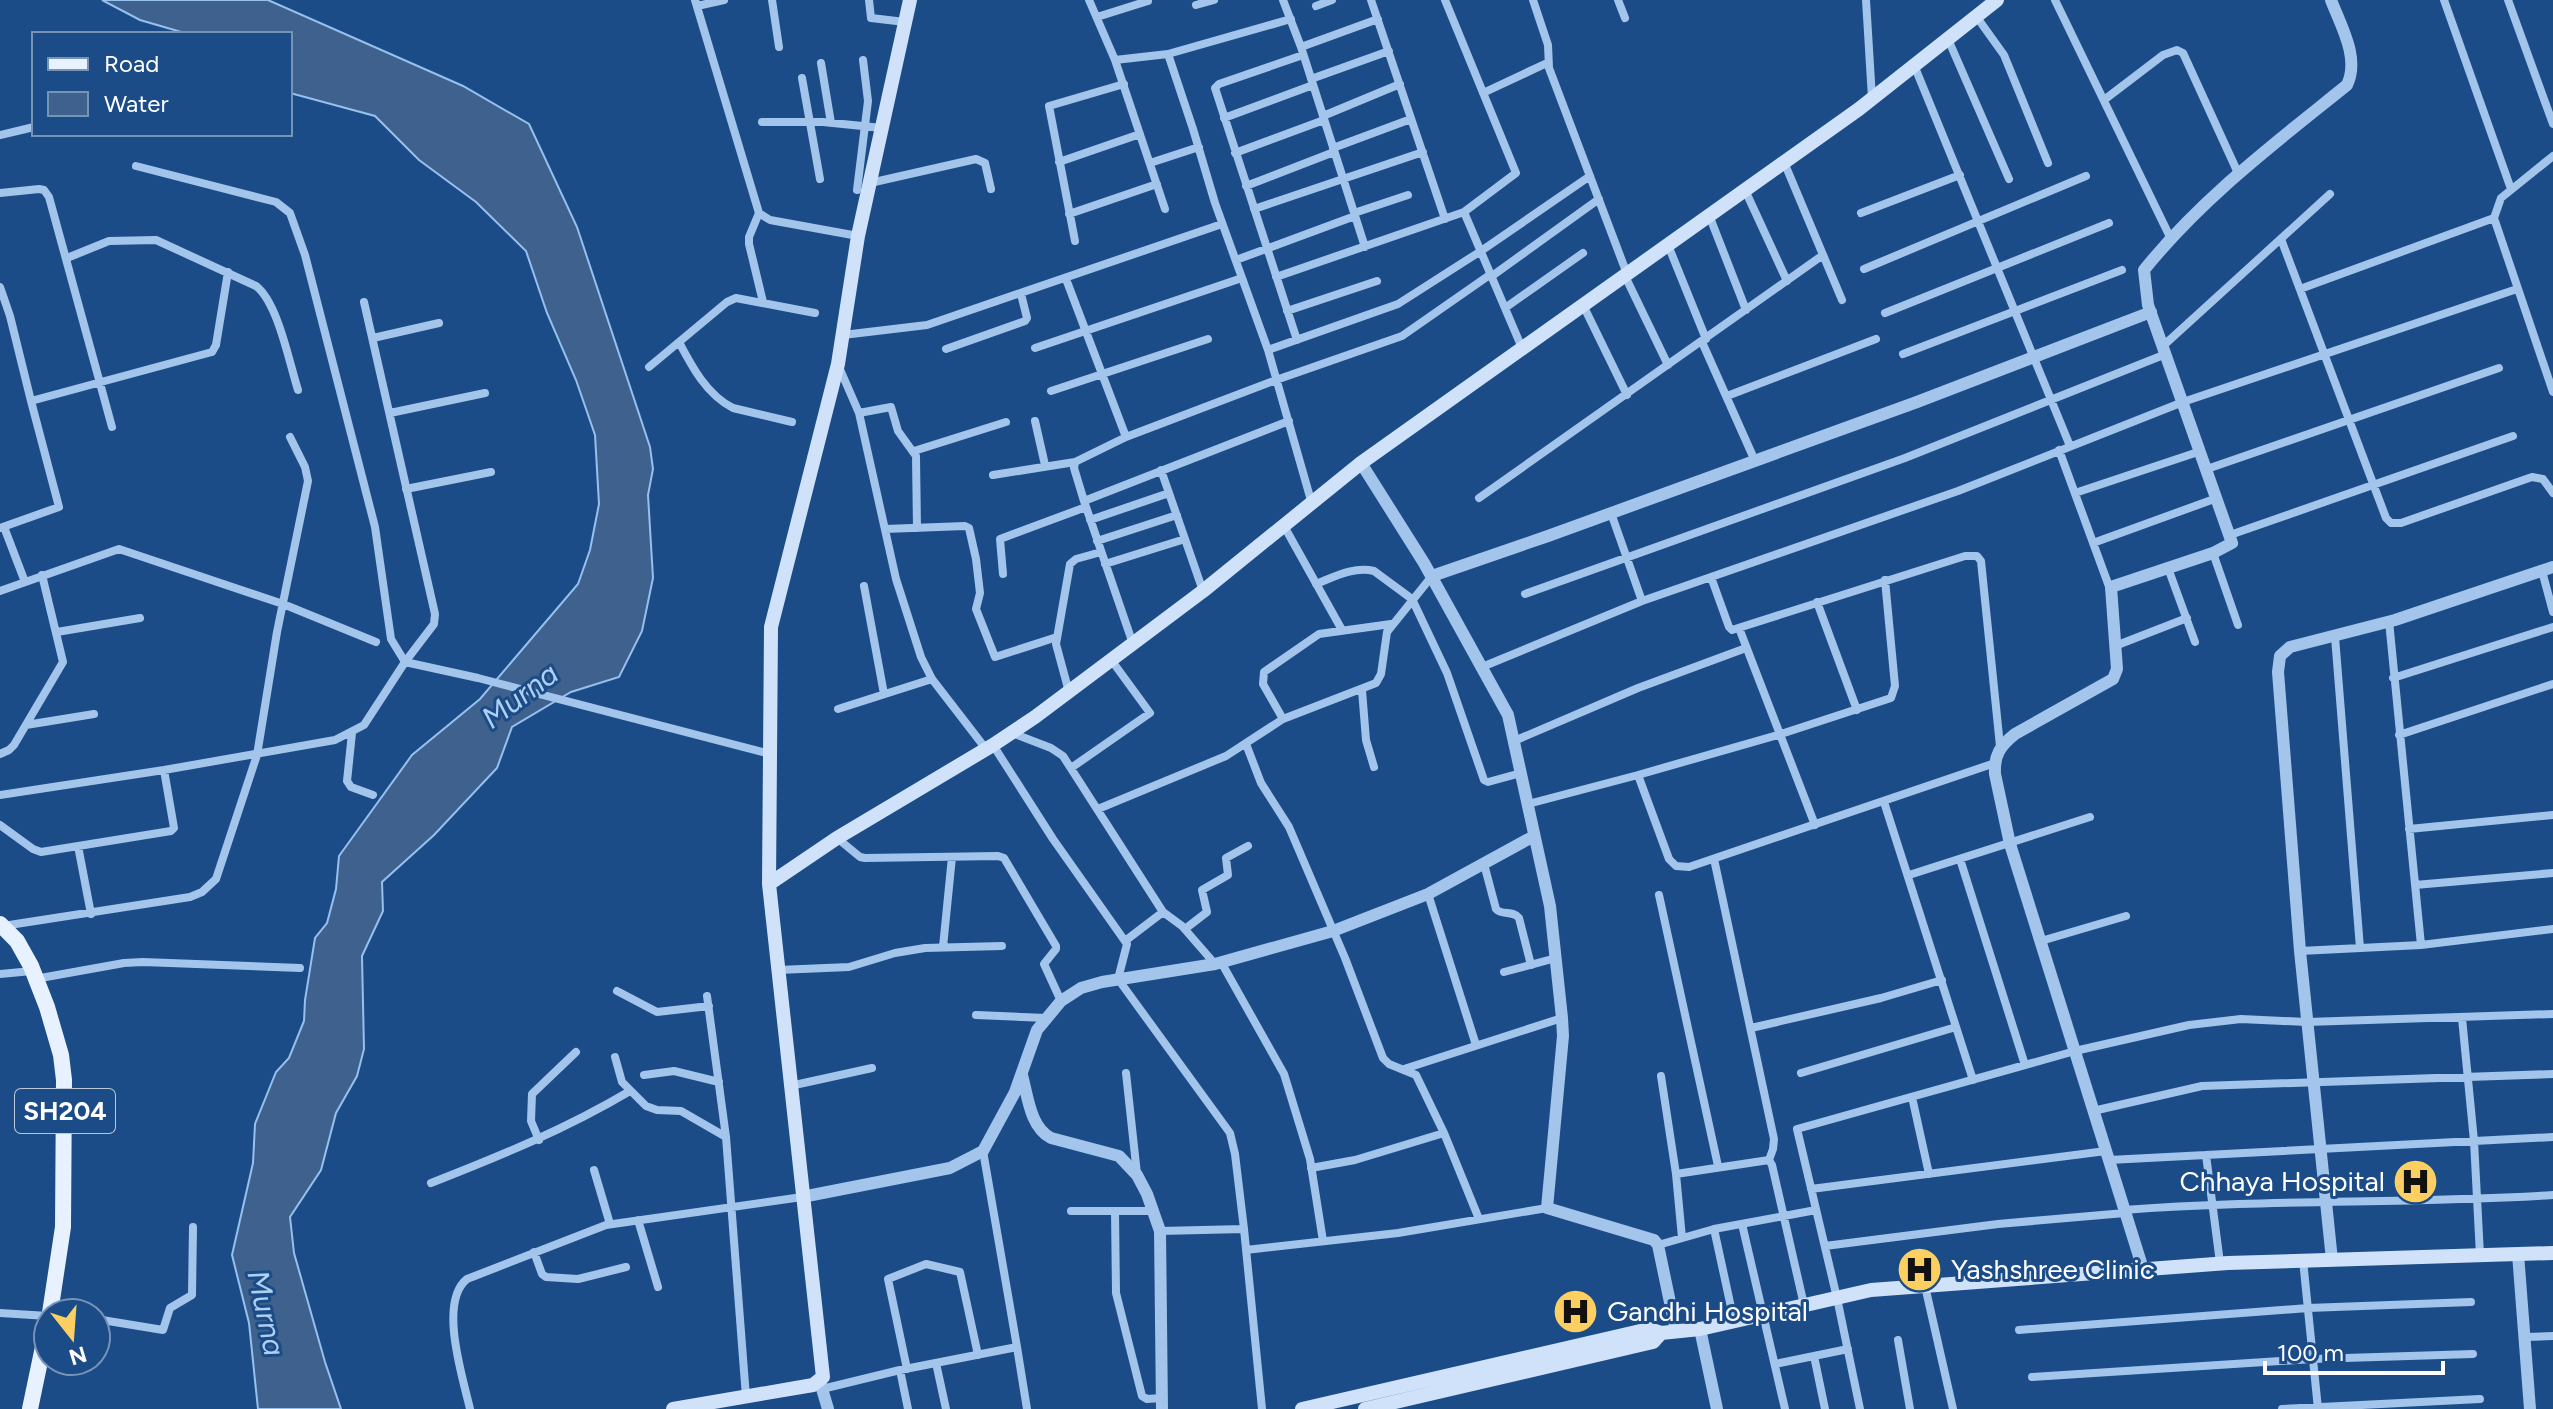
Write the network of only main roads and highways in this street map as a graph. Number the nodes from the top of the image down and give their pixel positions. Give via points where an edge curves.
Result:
1 (910, 0) edge
2 (1996, 0) edge
3 (769, 884) junction
4 (2, 925) edge
5 (2553, 1253) edge
6 (52, 1297) edge
7 (1572, 1354) junction
8 (37, 1377) edge
9 (1429, 1402) edge
10 (728, 1405) edge
11 (30, 1409) edge
12 (673, 1409) edge
13 (1302, 1409) edge
14 (1365, 1409) edge

1 - 3 main road via 864,187 838,364 771,627
2 - 3 main road via 1872,99 1361,463 1069,692
3 - 10 main road via 823,1371 821,1385
4 - 6 main road, SH204 via 17,941 34,975 61,1055 63,1227
5 - 7 main road via 2220,1263 1871,1290 1668,1332 1653,1342
7 - 9 main road
7 - 13 main road
8 - 11 main road
9 - 14 main road
10 - 12 main road

